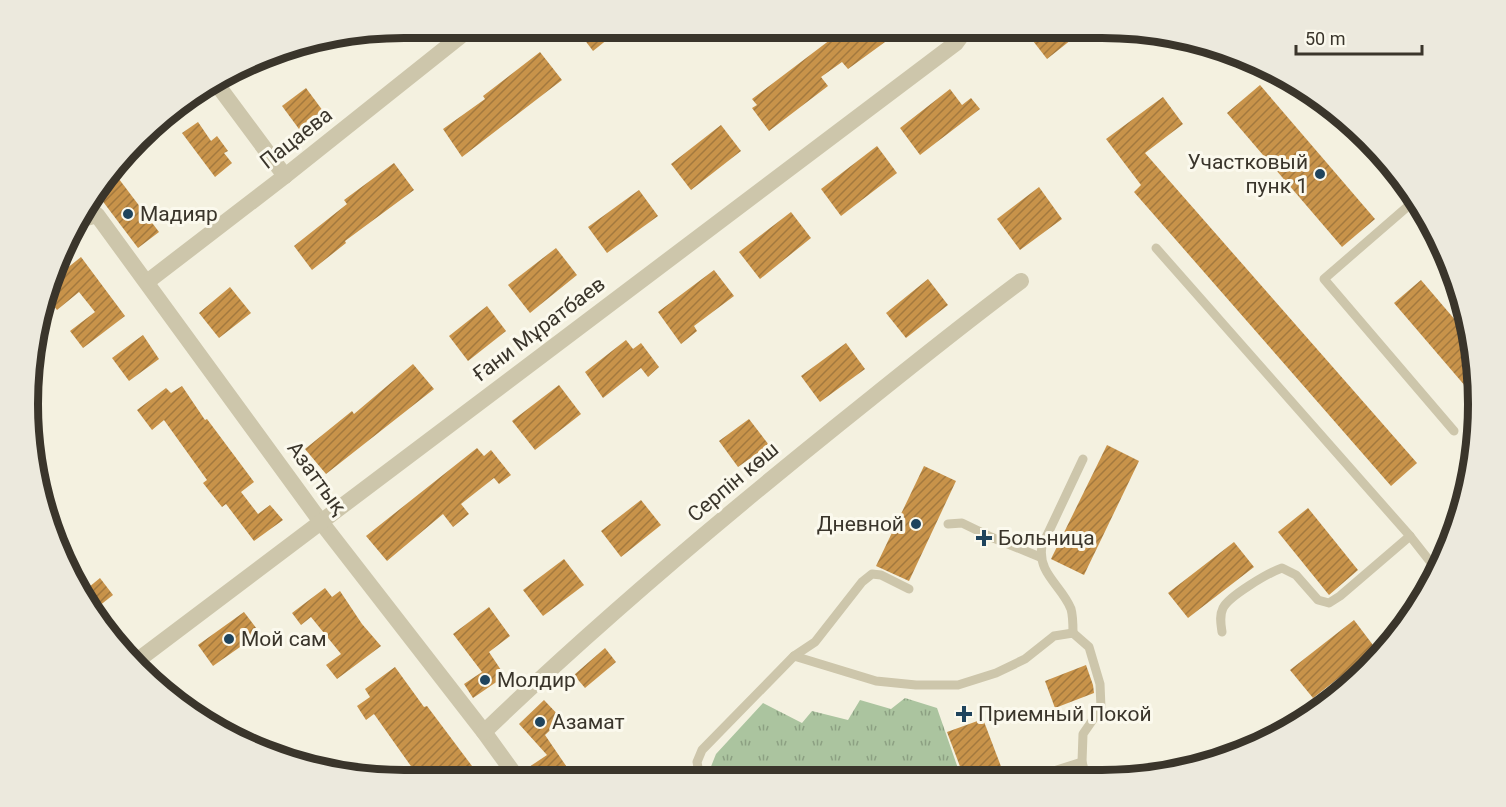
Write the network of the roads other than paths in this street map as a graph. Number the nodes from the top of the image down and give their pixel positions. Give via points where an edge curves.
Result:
1 (458, 38) edge
2 (960, 38) edge
3 (219, 87) edge
4 (285, 176) junction
5 (1410, 205) edge
6 (89, 217) edge
7 (1156, 248) dead end
8 (1021, 281) dead end
9 (147, 282) junction
10 (1454, 432) dead end
11 (1083, 459) dead end
12 (321, 522) junction
13 (948, 524) dead end
14 (1410, 536) junction
15 (1040, 557) junction
16 (1432, 564) edge
17 (909, 589) dead end
18 (1221, 632) dead end
19 (1074, 633) junction
20 (794, 656) junction
21 (141, 658) edge
22 (484, 732) junction
23 (1082, 762) junction
24 (511, 770) edge
25 (698, 770) edge
26 (1057, 770) edge
27 (1084, 770) edge

1 - 4 street, Пацаева
2 - 12 street, Ғани Мұратбаев
3 - 4 street
4 - 9 street, Пацаева
5 - 10 lane via 1324,279
6 - 9 street, Азаттық via 97,215
7 - 14 lane
8 - 22 street, Серпін көш via 729,512
9 - 12 street, Азаттық
11 - 15 lane
12 - 21 street, Ғани Мұратбаев
12 - 22 street, Азаттық
13 - 15 lane via 962,523
14 - 16 lane
14 - 18 lane via 1329,603 1318,600 1296,576 1282,568 1266,574 1224,606
15 - 19 lane via 1071,610
17 - 20 lane via 872,574 815,642
19 - 20 lane via 1054,636 1025,659 958,685 876,681
19 - 23 lane via 1089,647 1100,684 1101,708 1083,734
20 - 25 lane via 702,750
22 - 24 street, Азаттық
23 - 26 lane
23 - 27 lane

